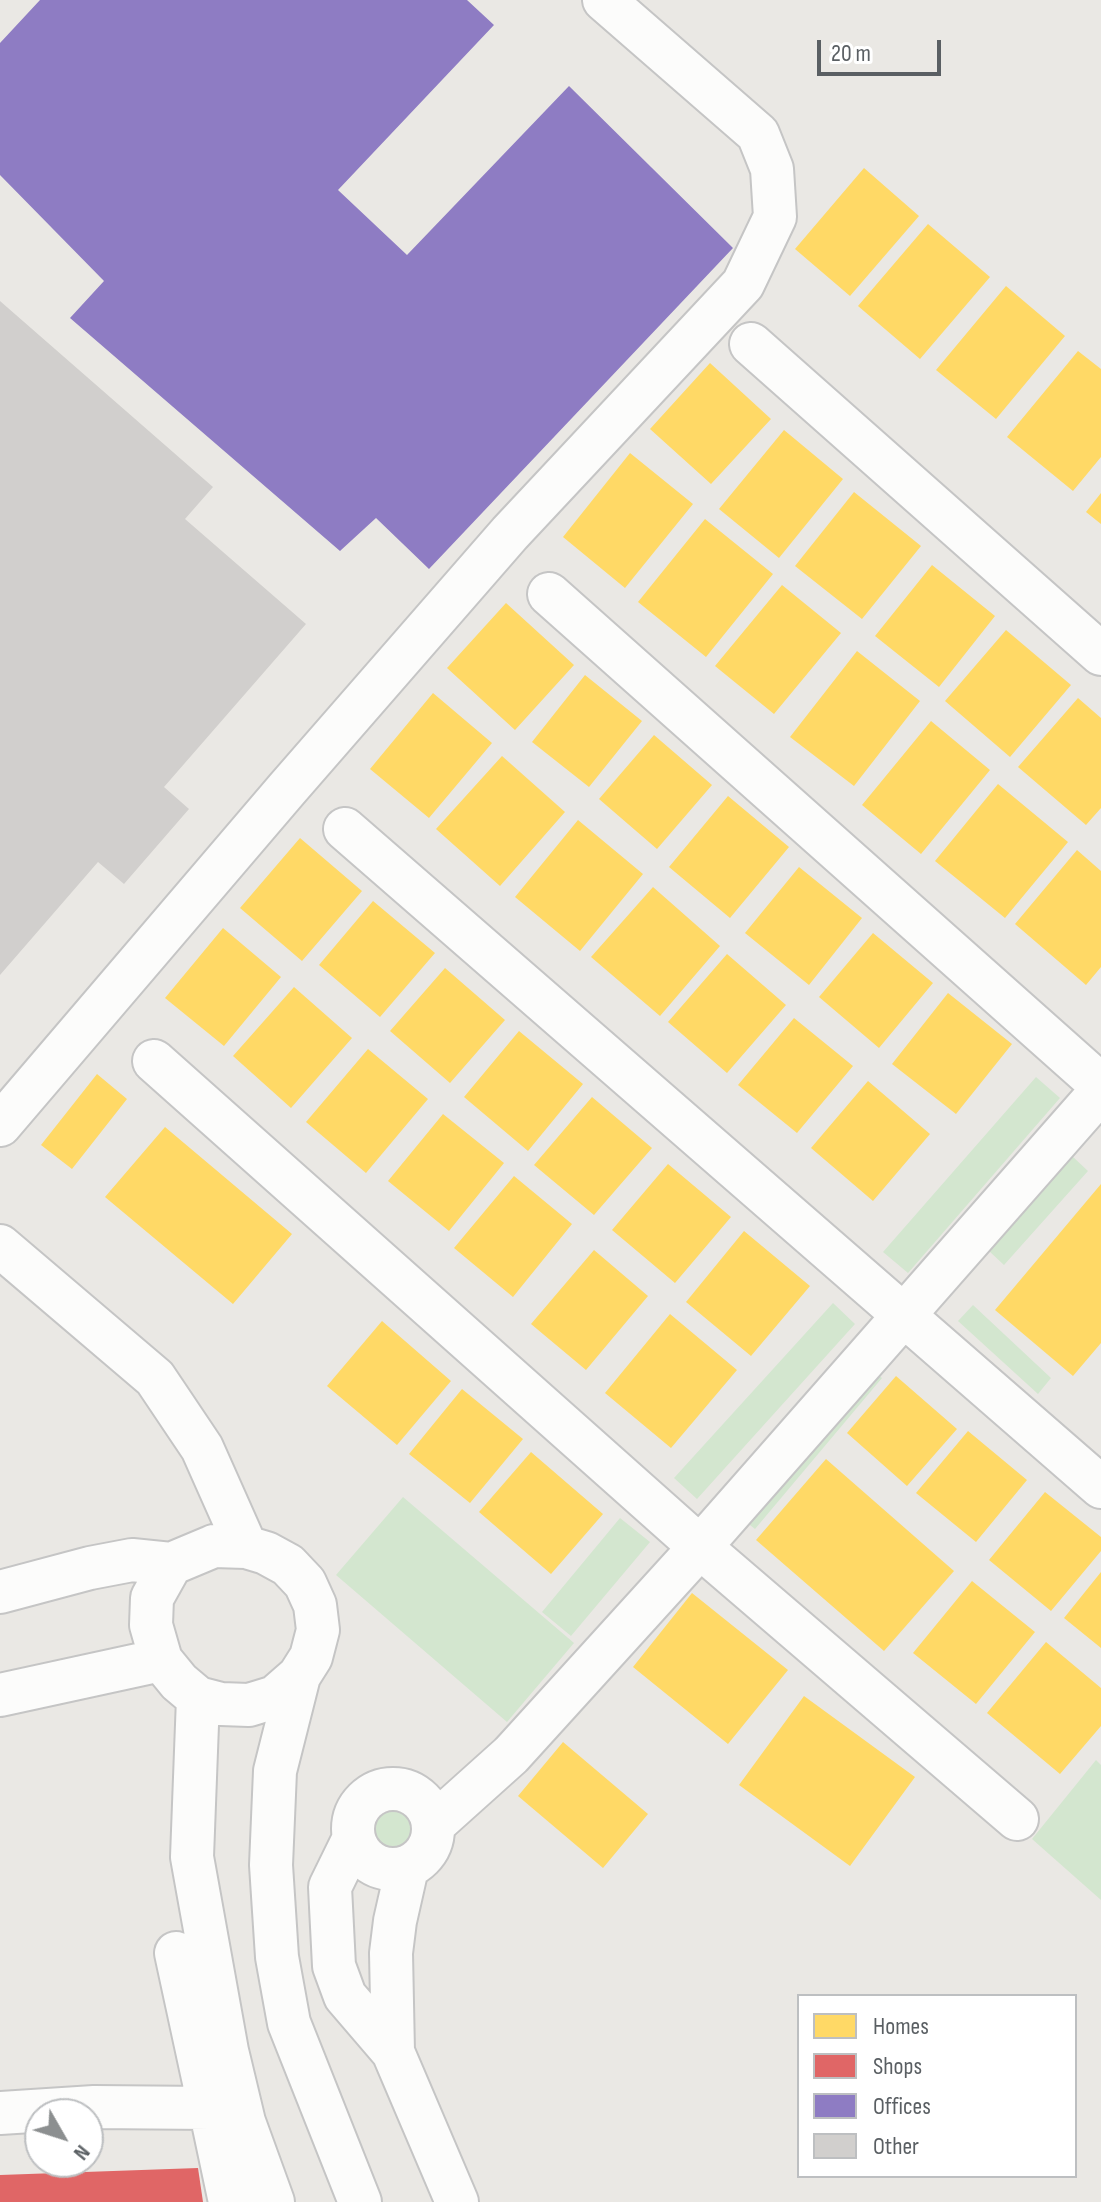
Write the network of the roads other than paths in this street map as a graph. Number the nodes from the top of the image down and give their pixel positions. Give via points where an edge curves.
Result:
1 (604, 0) edge
2 (751, 344) dead end
3 (549, 594) dead end
4 (1101, 654) edge
5 (345, 829) dead end
6 (154, 1061) dead end
7 (1101, 1088) edge
8 (0, 1125) edge
9 (0, 1246) edge
10 (905, 1315) junction
11 (1101, 1487) edge
12 (246, 1547) junction
13 (700, 1547) junction
14 (171, 1564) junction
15 (0, 1592) edge
16 (161, 1660) junction
17 (299, 1676) junction
18 (0, 1695) edge
19 (198, 1698) junction
20 (1017, 1819) dead end
21 (433, 1825) junction
22 (354, 1838) junction
23 (407, 1868) junction
24 (176, 1953) dead end
25 (393, 2052) junction
26 (210, 2108) junction
27 (0, 2113) edge
28 (230, 2202) edge
29 (273, 2202) edge
30 (360, 2202) edge
31 (457, 2202) edge

1 - 8 street via 758,134 772,169 775,217 743,284 510,533
2 - 4 street
3 - 7 street
5 - 10 street
6 - 13 street
7 - 10 street
9 - 12 street via 155,1378 202,1448
10 - 11 street
10 - 13 street
12 - 14 street via 214,1546
12 - 17 street via 288,1565 305,1583 315,1605 318,1630
13 - 20 street
13 - 21 street via 511,1755
14 - 15 street via 132,1560
14 - 16 street via 152,1598 151,1625
16 - 18 street
16 - 19 street
17 - 19 street via 275,1697 249,1705
17 - 30 street via 275,1771 271,1865 277,1957 289,2023
19 - 29 street via 192,1857 227,2051 244,2122
21 - 22 street via 423,1801 401,1789 388,1789 357,1811
21 - 23 street via 428,1851
22 - 23 street via 368,1861 394,1870
22 - 25 street via 330,1887 334,1966 345,1996
23 - 25 street via 391,1953
24 - 26 street
25 - 31 street
26 - 27 street
26 - 28 street

